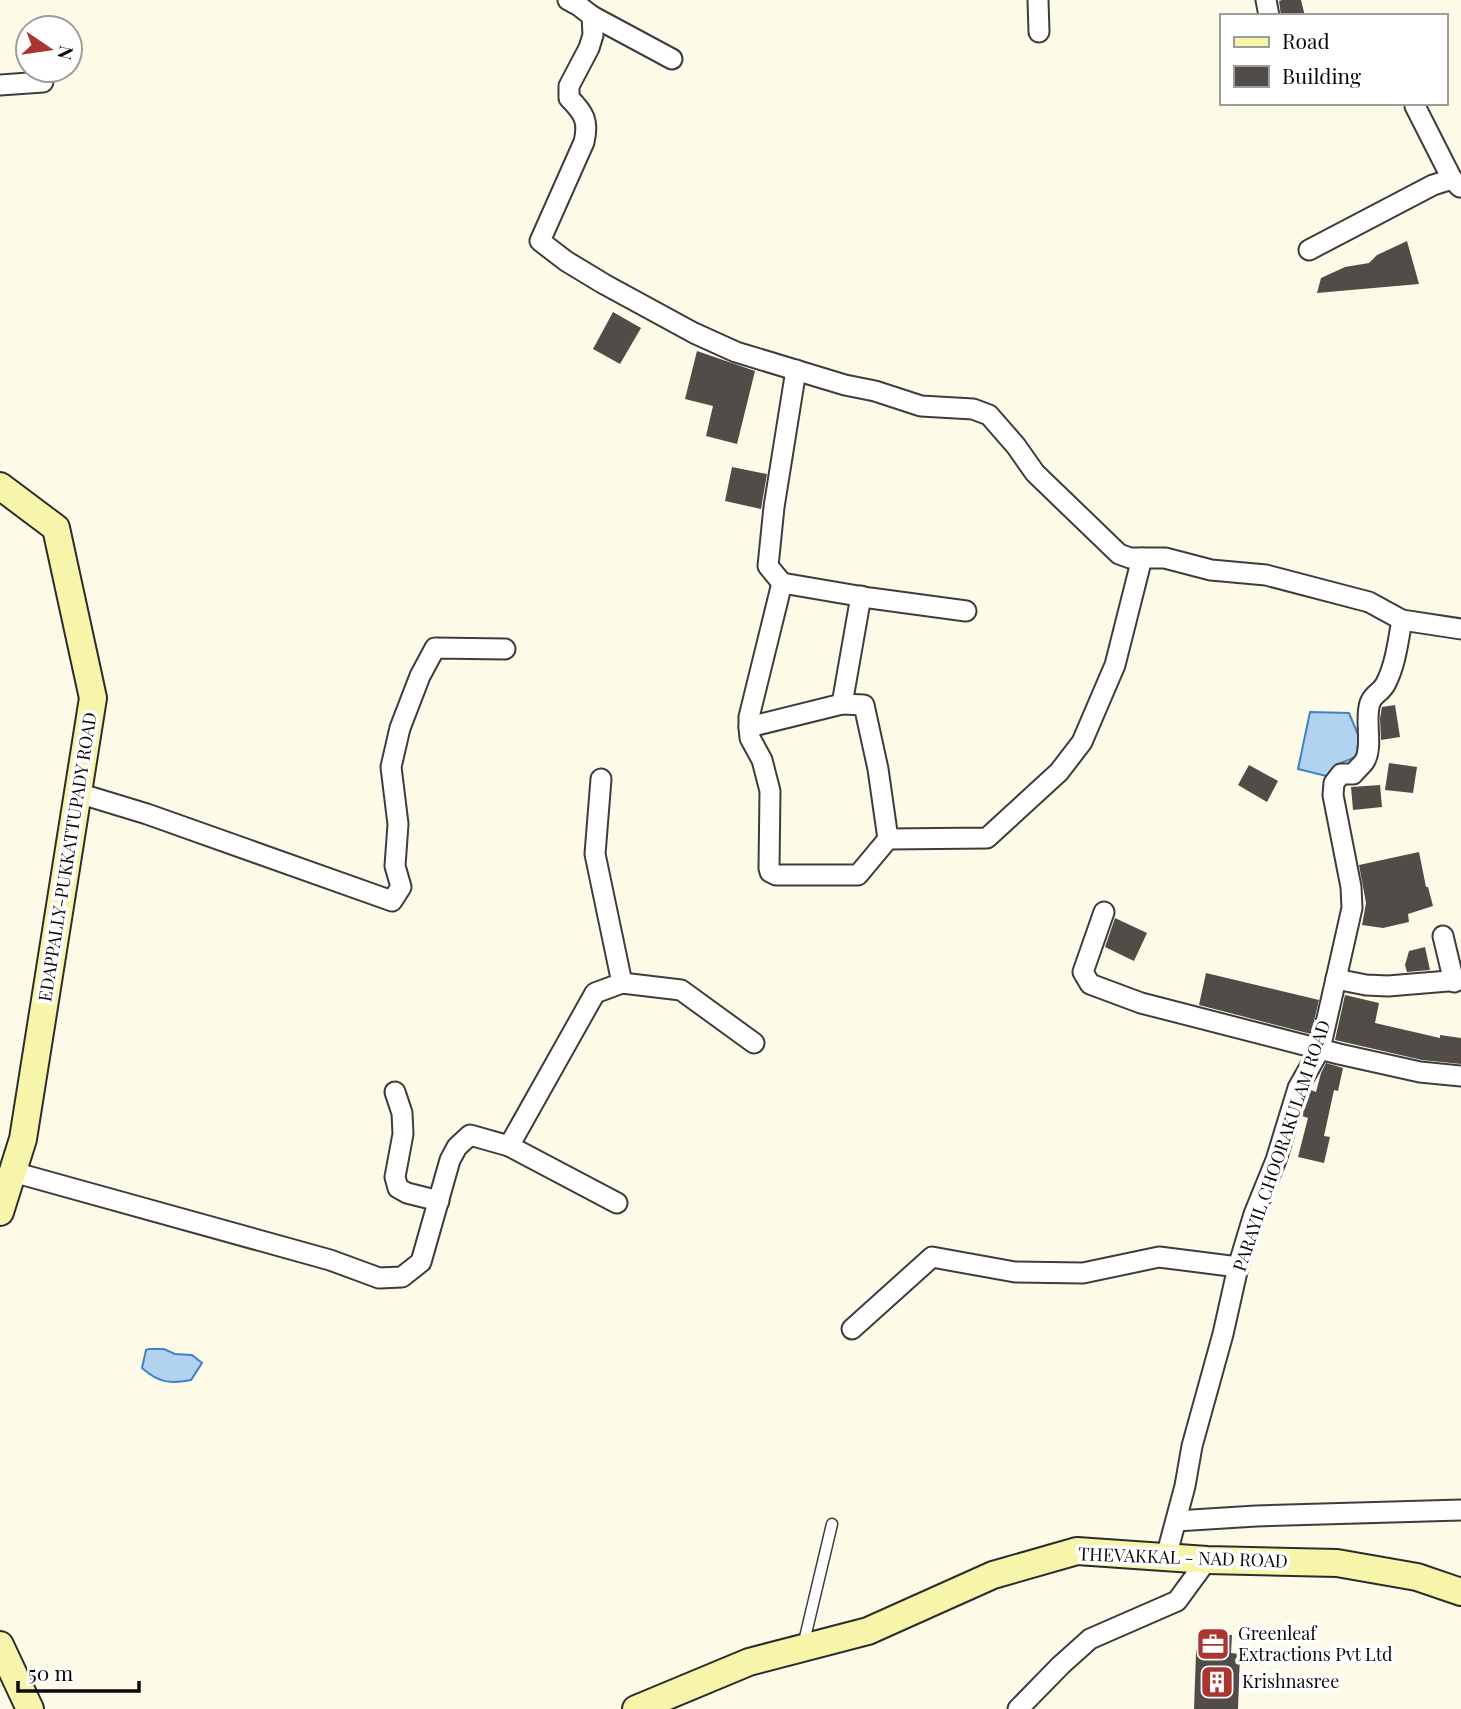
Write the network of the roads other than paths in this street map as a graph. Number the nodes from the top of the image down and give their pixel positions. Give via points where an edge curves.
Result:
1 (568, 0) edge
2 (1038, 0) edge
3 (592, 16) junction
4 (1040, 32) dead end
5 (672, 59) dead end
6 (1415, 106) dead end
7 (1456, 183) edge
8 (1309, 250) dead end
9 (796, 370) junction
10 (0, 486) edge
11 (1142, 558) junction
12 (782, 583) junction
13 (861, 596) junction
14 (966, 611) dead end
15 (1402, 620) junction
16 (1461, 629) edge
17 (505, 649) dead end
18 (842, 704) junction
19 (748, 727) junction
20 (601, 779) dead end
21 (78, 793) junction
22 (888, 838) junction
23 (1104, 912) dead end
24 (1443, 936) dead end
25 (1336, 979) junction
26 (1458, 981) edge
27 (622, 983) junction
28 (754, 1043) dead end
29 (1320, 1049) junction
30 (1461, 1076) edge
31 (395, 1092) dead end
32 (509, 1146) junction
33 (13, 1172) junction
34 (439, 1201) junction
35 (617, 1203) dead end
36 (0, 1212) edge
37 (1238, 1267) junction
38 (852, 1329) dead end
39 (1461, 1510) edge
40 (1176, 1521) junction
41 (832, 1524) dead end
42 (1166, 1557) junction
43 (1207, 1560) junction
44 (1461, 1592) edge
45 (0, 1645) edge
46 (803, 1647) junction
47 (30, 1709) edge
48 (636, 1709) edge
49 (1018, 1709) edge

1 - 3 street
2 - 4 street
3 - 5 street
3 - 9 street via 589,48 569,86 569,98 586,121 584,142 540,241 604,284 694,332 736,352
6 - 7 street
7 - 8 street via 1433,185
9 - 11 street via 921,406 972,409 989,415 1035,473 1098,536 1119,554
9 - 12 street via 768,566
10 - 21 main road, EDAPPALLY-PUKKATTUPADY ROAD via 56,528 93,698
11 - 15 street via 1266,575 1370,602
11 - 22 street via 1115,665 1082,742 1059,772 987,838
12 - 13 street
12 - 19 street
13 - 14 street
13 - 18 street
15 - 16 street
15 - 25 street via 1393,668 1382,691 1370,701 1366,760 1353,774 1341,774 1334,783 1352,908
17 - 21 street via 435,648 420,676 391,768 398,824 395,866 401,887 392,901
18 - 19 street
18 - 22 street via 864,705
19 - 22 street via 770,790 770,872 858,875
20 - 27 street via 596,854
21 - 33 main road, EDAPPALLY-PUKKATTUPADY ROAD via 23,1139
23 - 29 street via 1083,972 1090,984 1141,1003
24 - 26 street
25 - 26 street via 1388,986
25 - 29 street, PARAYIL CHOORAKULAM ROAD
27 - 28 street via 681,990
27 - 32 street via 595,993
29 - 30 street via 1420,1072
29 - 37 street, PARAYIL CHOORAKULAM ROAD via 1298,1088
31 - 34 street via 403,1134 395,1177 398,1188
32 - 34 street via 470,1135 450,1160
32 - 35 street
33 - 34 street via 330,1260 379,1278 402,1277 421,1262
33 - 36 main road, EDAPPALLY-PUKKATTUPADY ROAD
37 - 38 street via 1158,1257 1083,1273 1015,1272 932,1257
37 - 40 street, PARAYIL CHOORAKULAM ROAD
39 - 40 street
40 - 42 street, PARAYIL CHOORAKULAM ROAD
41 - 46 lane
42 - 43 main road, THEVAKKAL - NAD ROAD
42 - 46 main road, THEVAKKAL - NAD ROAD via 1077,1551 993,1575 868,1630
43 - 44 main road, THEVAKKAL - NAD ROAD via 1337,1563 1417,1577
43 - 49 street via 1177,1601 1090,1639
45 - 47 main road
46 - 48 main road, THEVAKKAL - NAD ROAD via 749,1662

